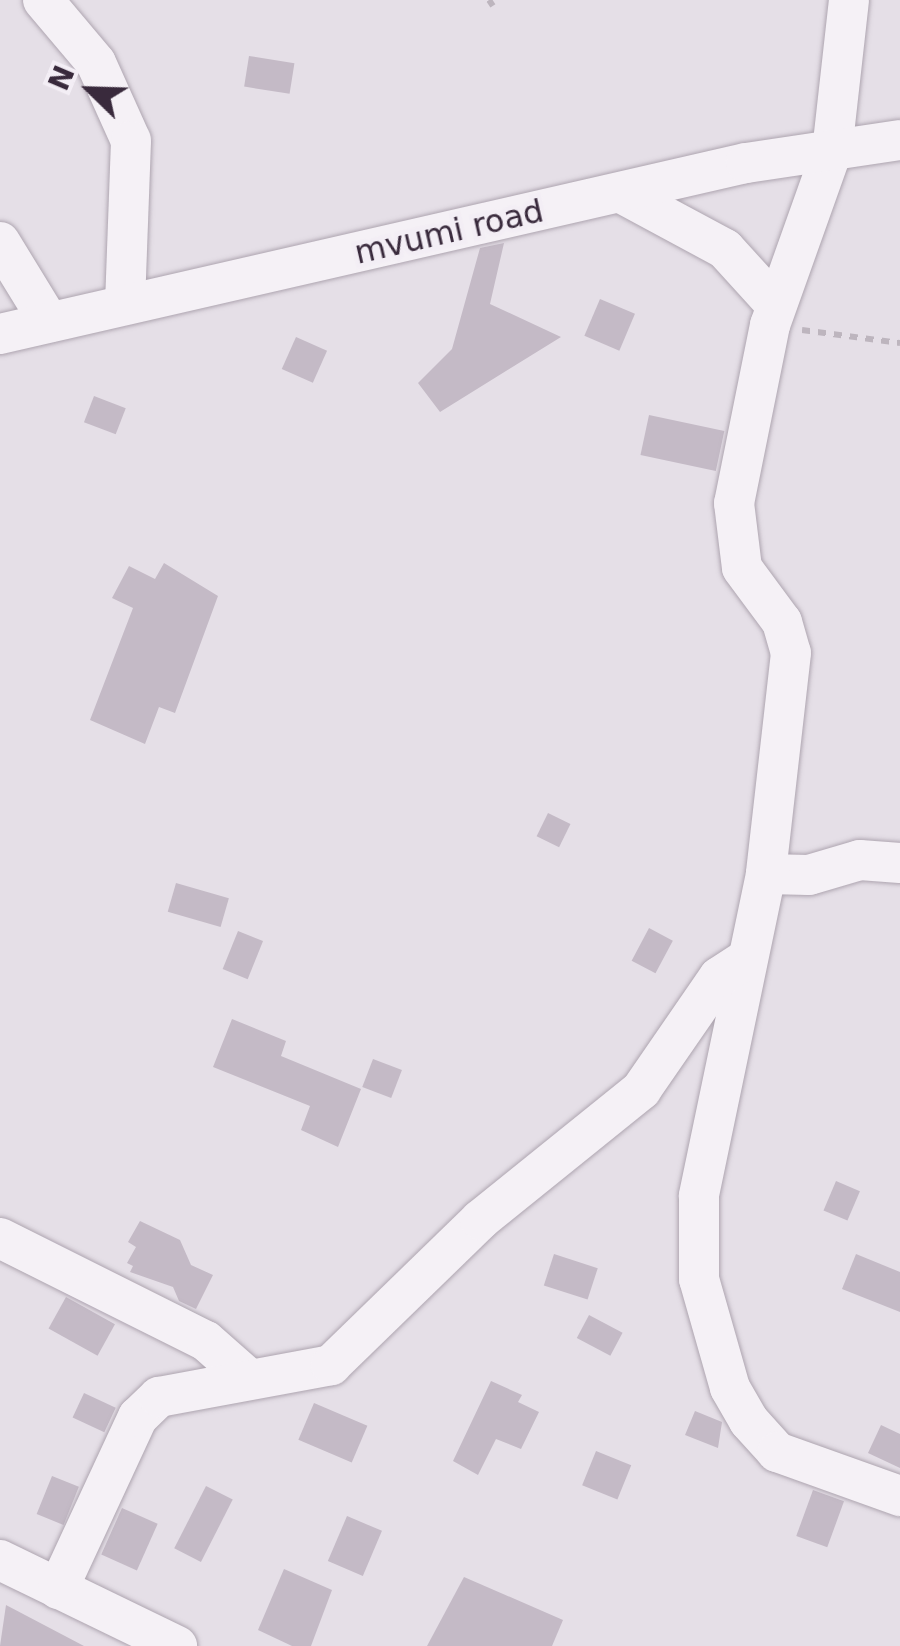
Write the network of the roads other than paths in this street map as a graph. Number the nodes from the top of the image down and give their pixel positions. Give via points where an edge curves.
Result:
1 (43, 0) edge
2 (849, 0) edge
3 (900, 140) edge
4 (832, 150) junction
5 (621, 193) junction
6 (0, 242) edge
7 (124, 304) junction
8 (773, 315) junction
9 (48, 322) junction
10 (0, 334) edge
11 (900, 863) edge
12 (766, 874) junction
13 (747, 959) junction
14 (0, 1238) edge
15 (248, 1378) junction
16 (900, 1496) edge
17 (0, 1560) edge
18 (58, 1589) junction
19 (177, 1646) edge

1 - 7 street via 96,63 131,141
2 - 4 street
3 - 4 street, mvumi road
4 - 5 street, mvumi road
4 - 8 street
5 - 7 street, mvumi road
5 - 8 street via 725,249
6 - 9 street
7 - 9 street, mvumi road
8 - 12 street via 734,503 742,568 790,637
9 - 10 street, mvumi road
11 - 12 street via 860,860 809,876
12 - 13 street
13 - 15 street via 719,977 642,1090 480,1220 331,1365 291,1377
13 - 16 street via 699,1196 700,1278 730,1388 777,1452
14 - 15 street via 206,1341
15 - 18 street via 159,1397 138,1416
17 - 18 street
18 - 19 street

